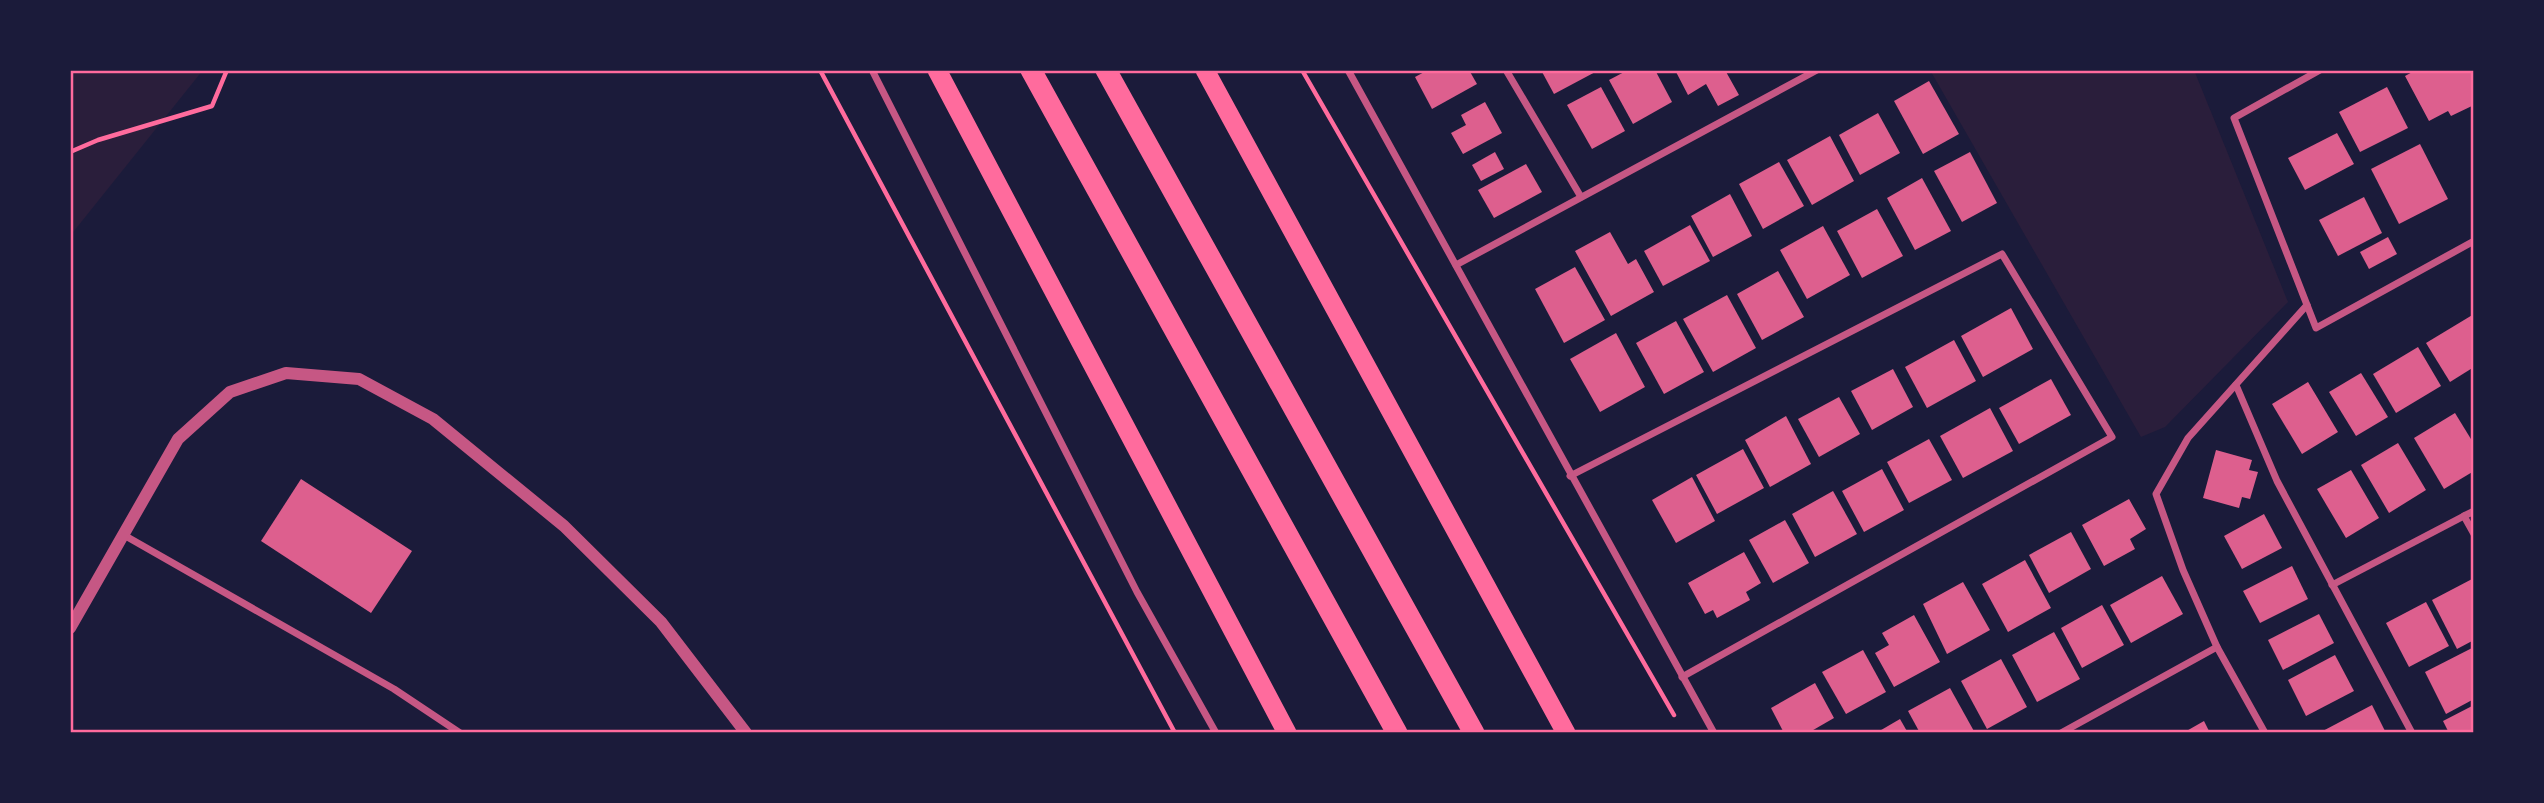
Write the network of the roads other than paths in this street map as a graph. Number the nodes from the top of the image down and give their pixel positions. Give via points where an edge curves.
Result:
1 (872, 70) edge
2 (937, 70) edge
3 (1031, 70) edge
4 (1106, 70) edge
5 (1205, 70) edge
6 (1348, 70) edge
7 (1506, 70) edge
8 (1817, 70) edge
9 (2320, 70) edge
10 (1581, 197) junction
11 (2474, 241) edge
12 (1456, 265) junction
13 (2306, 305) junction
14 (2236, 385) junction
15 (1570, 476) junction
16 (2474, 511) edge
17 (2464, 516) junction
18 (121, 533) junction
19 (2474, 534) edge
20 (2332, 584) junction
21 (70, 628) edge
22 (2217, 647) junction
23 (1682, 677) junction
24 (460, 733) edge
25 (746, 733) edge
26 (1216, 733) edge
27 (1287, 733) edge
28 (1397, 733) edge
29 (1474, 733) edge
30 (1566, 733) edge
31 (1714, 733) edge
32 (2061, 733) edge
33 (2265, 733) edge
34 (2412, 733) edge

1 - 26 street via 1137,592
2 - 27 highway
3 - 28 highway
4 - 29 highway
5 - 30 highway
6 - 12 street
7 - 10 street
8 - 10 street
9 - 13 street via 2234,118
10 - 12 street
11 - 13 street via 2316,328
12 - 15 street
13 - 14 street
14 - 20 street via 2277,481
14 - 22 street via 2188,438 2156,494
15 - 23 street
15 - 23 street via 2002,254 2112,437
16 - 17 street
17 - 19 street
17 - 20 street
18 - 21 street
18 - 24 street via 394,689
18 - 25 street via 178,439 230,392 286,373 359,379 433,419 564,526 661,622
20 - 34 street
22 - 32 street
22 - 33 street
23 - 31 street

